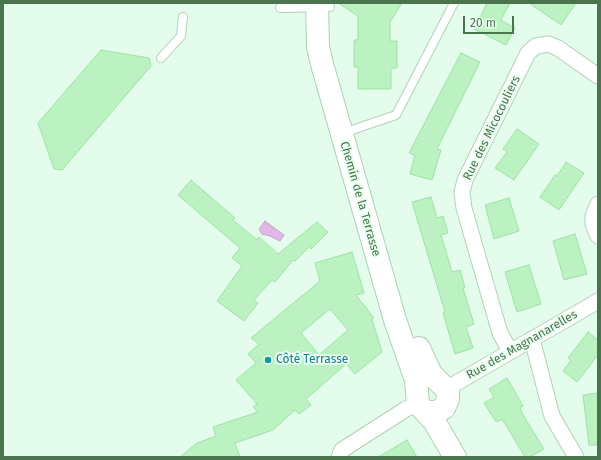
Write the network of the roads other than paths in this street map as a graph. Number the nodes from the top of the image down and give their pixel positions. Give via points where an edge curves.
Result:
1 (454, 3) edge
2 (323, 5) edge
3 (280, 8) dead end
4 (183, 17) dead end
5 (161, 58) dead end
6 (598, 76) edge
7 (347, 132) junction
8 (598, 204) edge
9 (598, 236) edge
10 (598, 301) edge
11 (532, 338) junction
12 (510, 351) junction
13 (432, 397) junction
14 (339, 457) edge
15 (455, 457) edge
16 (469, 457) edge
17 (576, 457) edge

1 - 7 lane via 396,115
2 - 3 lane
2 - 7 street, Chemin de la Terrasse via 318,47
4 - 5 lane via 181,36
6 - 12 street, Rue des Micocouliers via 558,48 548,44 536,46 528,53 465,180 462,193 464,208 500,333
7 - 13 street, Chemin de la Terrasse via 395,320 416,380
8 - 9 street via 593,216
10 - 11 street, Rue des Magnanarelles
11 - 12 street, Rue des Magnanarelles
11 - 17 street via 552,416
12 - 13 street, Rue des Magnanarelles
13 - 14 street, Rue des Magnanarelles via 406,409 342,450
13 - 15 street, Chemin de la Terrasse
13 - 16 street, Chemin de la Terrasse via 454,428

